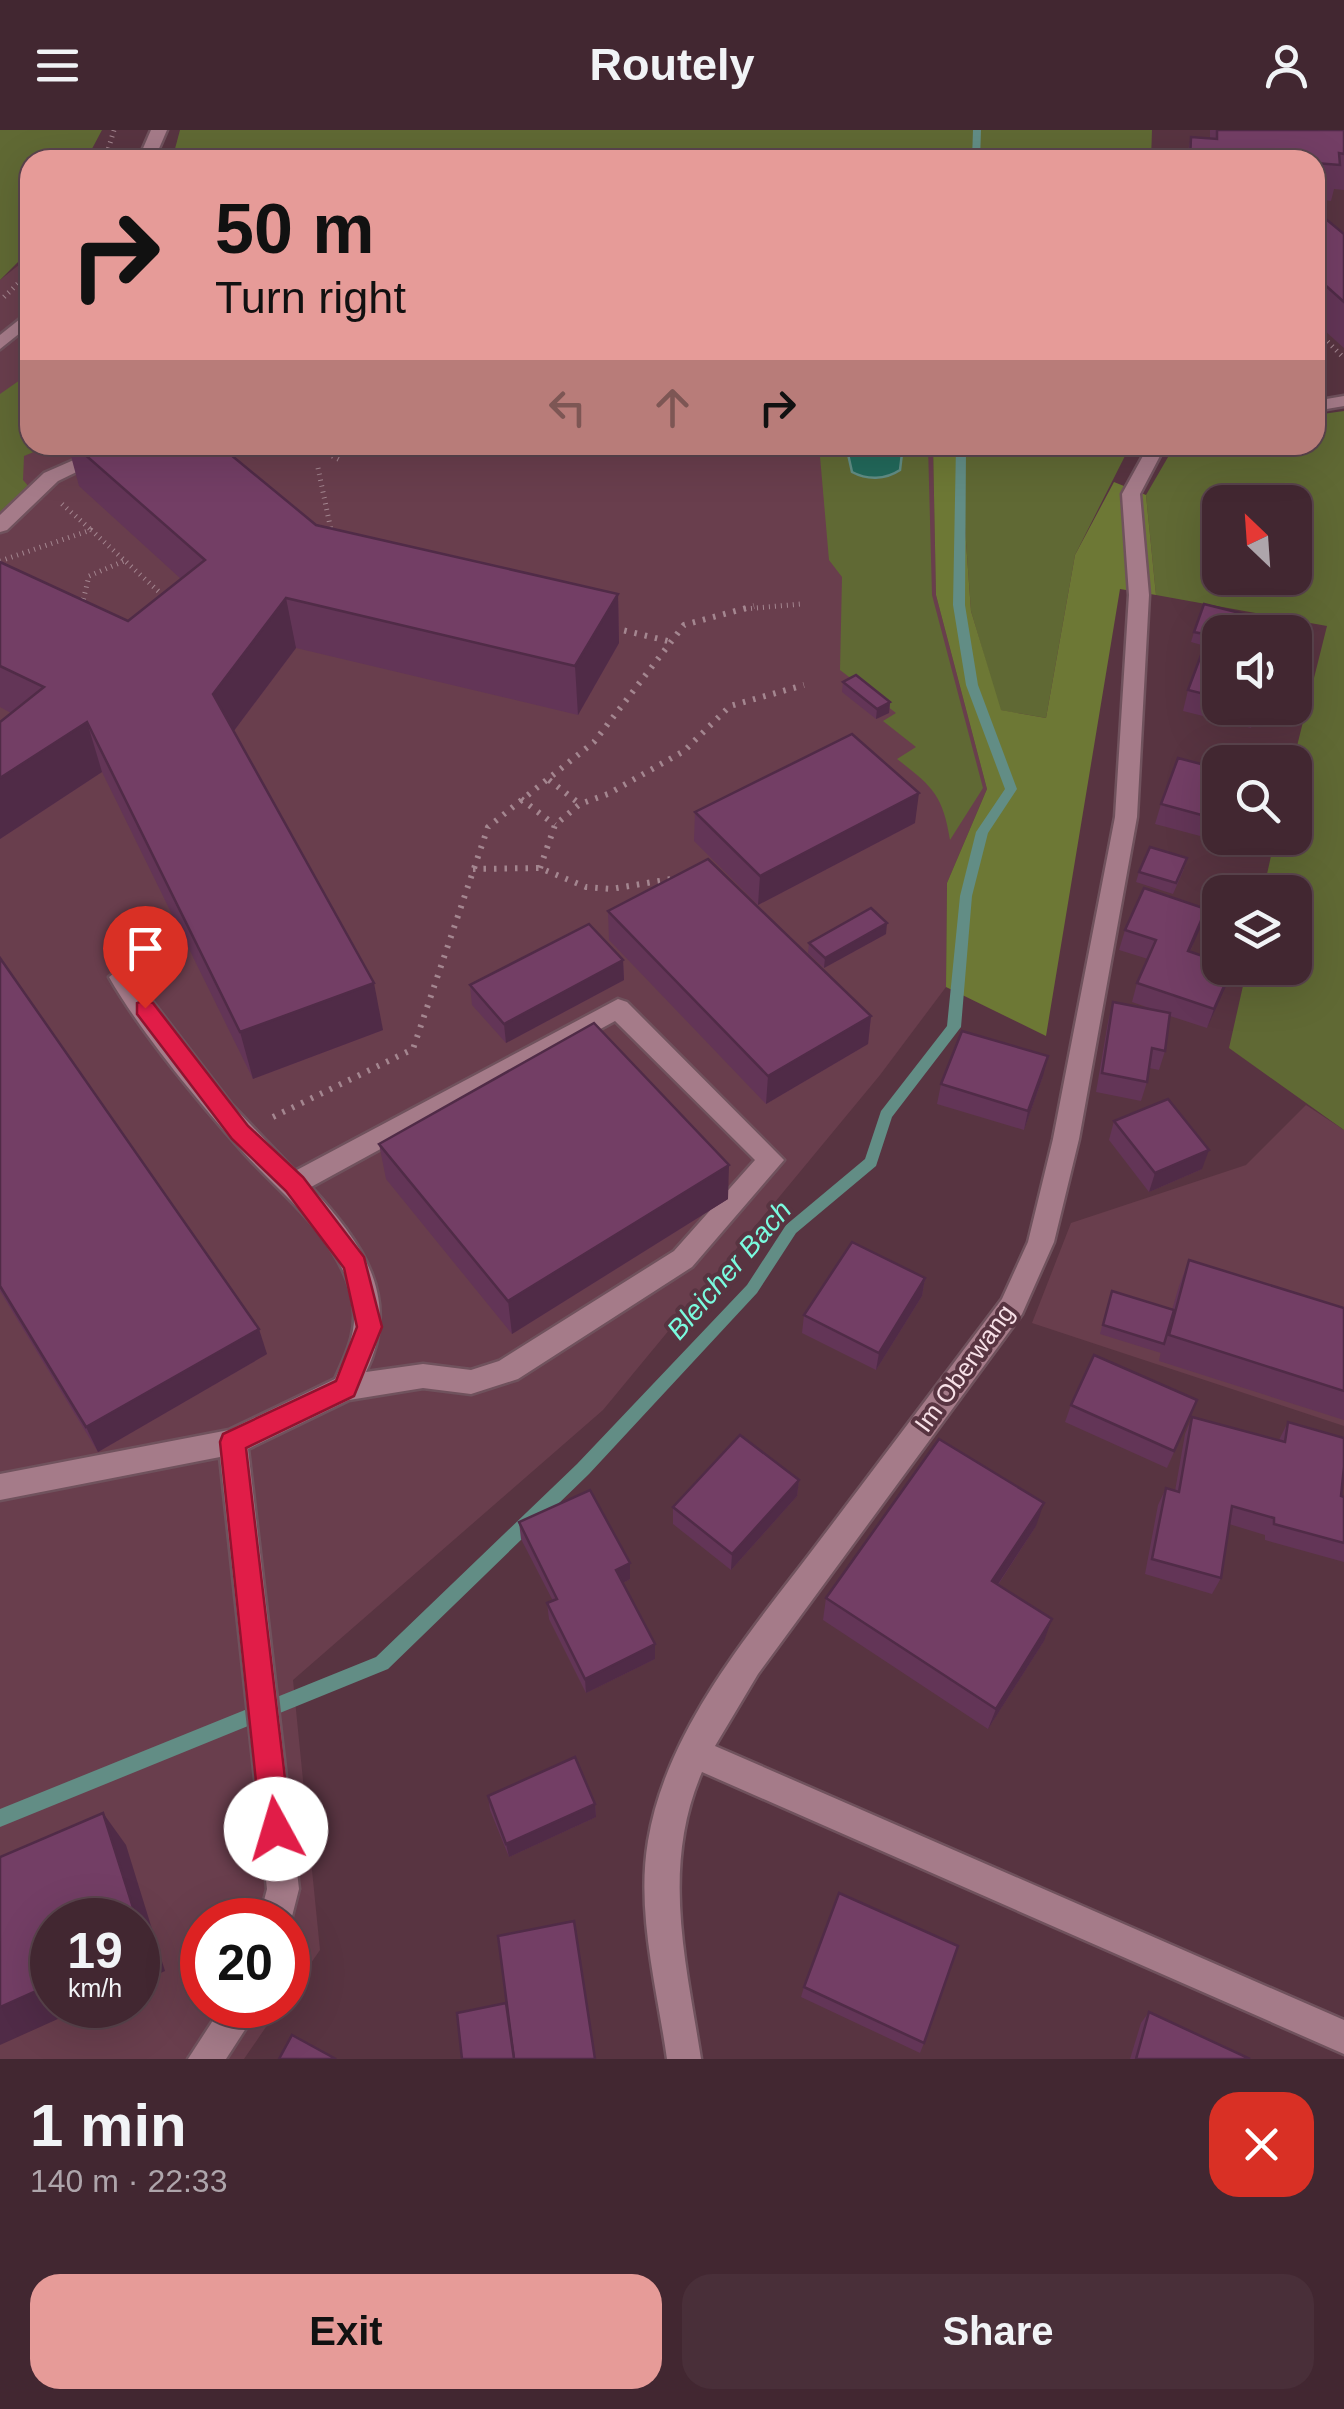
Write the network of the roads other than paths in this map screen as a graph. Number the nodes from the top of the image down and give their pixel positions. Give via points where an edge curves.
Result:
1 (20, 325) edge
2 (0, 344) edge
3 (101, 455) edge
4 (1151, 455) edge
5 (0, 526) edge
6 (121, 978) dead end
7 (294, 1184) junction
8 (346, 1388) junction
9 (232, 1442) junction
10 (0, 1487) edge
11 (695, 1753) junction
12 (281, 1898) edge
13 (227, 2028) edge
14 (1344, 2037) edge
15 (205, 2059) edge
16 (684, 2059) edge

1 - 2 street
3 - 5 street via 52,477
4 - 11 street, Im Oberwang via 1131,494 1139,595 1126,817 1041,1242 1012,1306 747,1663
6 - 7 street via 240,1132
7 - 8 street via 355,1264 363,1291 369,1327
7 - 8 street via 618,1008 771,1160 683,1259 508,1370 471,1382 423,1376
8 - 9 street
9 - 10 street
9 - 12 street
11 - 14 street
11 - 16 street, Im Oberwang via 664,1840 664,1910
13 - 15 street

